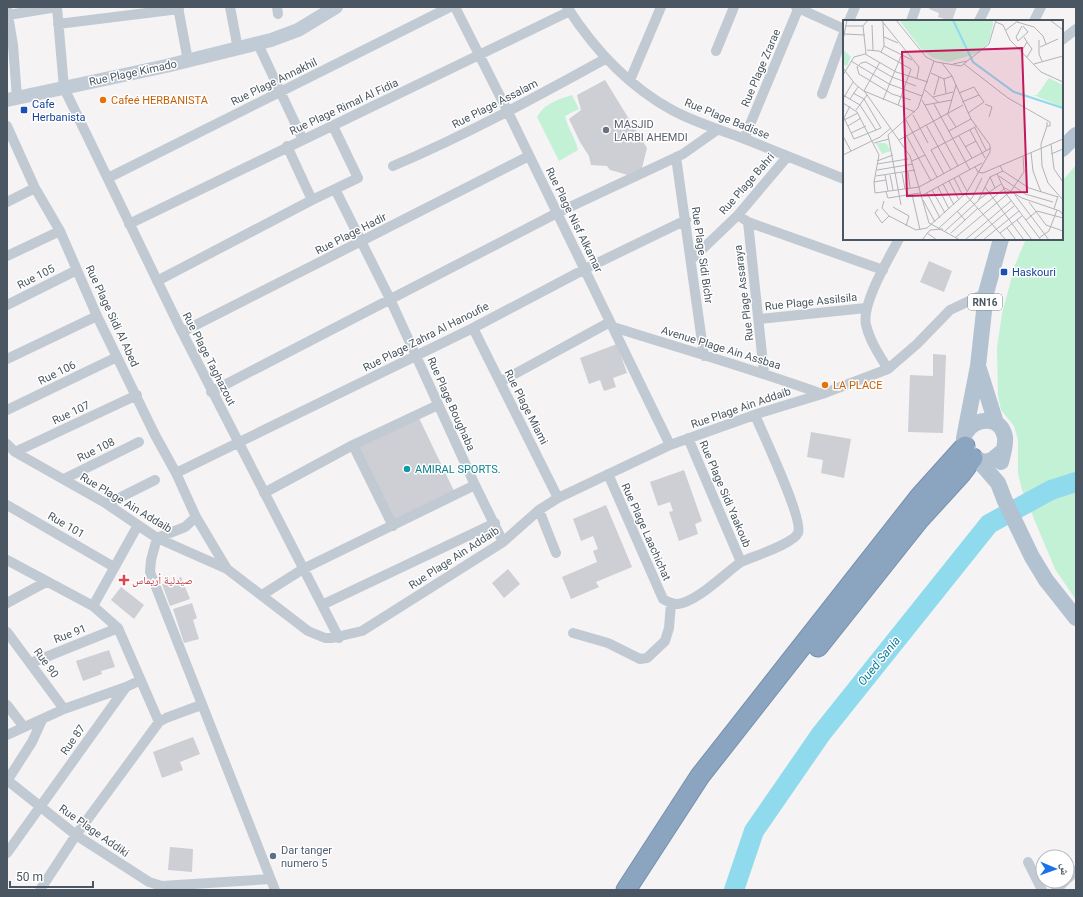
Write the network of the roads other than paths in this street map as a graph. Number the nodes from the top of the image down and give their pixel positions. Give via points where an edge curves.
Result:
1 (57, 7) edge
2 (230, 7) edge
3 (336, 7) edge
4 (450, 7) edge
5 (455, 7) edge
6 (661, 7) edge
7 (734, 7) edge
8 (798, 7) edge
9 (855, 7) edge
10 (916, 7) edge
11 (986, 7) edge
12 (1041, 7) edge
13 (178, 8) edge
14 (568, 9) edge
15 (8, 12) edge
16 (849, 20) edge
17 (911, 20) edge
18 (980, 20) edge
19 (1034, 20) edge
20 (58, 24) junction
21 (843, 29) edge
22 (1076, 29) edge
23 (9, 36) edge
24 (843, 36) edge
25 (1063, 39) edge
26 (258, 44) junction
27 (238, 49) junction
28 (716, 51) dead end
29 (480, 56) junction
30 (606, 59) junction
31 (188, 61) junction
32 (630, 80) junction
33 (64, 88) junction
34 (281, 92) junction
35 (822, 94) dead end
36 (12, 99) edge
37 (508, 112) junction
38 (7, 126) edge
39 (332, 126) junction
40 (717, 130) junction
41 (1076, 135) edge
42 (744, 139) junction
43 (303, 140) junction
44 (11, 146) edge
45 (287, 146) junction
46 (1063, 148) edge
47 (530, 156) junction
48 (676, 157) junction
49 (787, 157) junction
50 (392, 166) dead end
51 (108, 178) junction
52 (843, 179) edge
53 (35, 188) junction
54 (335, 189) junction
55 (312, 200) junction
56 (7, 202) edge
57 (558, 213) junction
58 (738, 215) junction
59 (686, 220) junction
60 (748, 222) junction
61 (129, 224) junction
62 (60, 231) junction
63 (898, 240) edge
64 (1001, 240) edge
65 (363, 242) junction
66 (7, 256) edge
67 (691, 260) junction
68 (585, 269) junction
69 (77, 270) junction
70 (883, 270) junction
71 (157, 281) junction
72 (986, 293) junction
73 (390, 299) junction
74 (7, 305) edge
75 (866, 308) junction
76 (97, 316) junction
77 (760, 319) junction
78 (612, 324) junction
79 (473, 328) junction
80 (182, 332) junction
81 (417, 356) junction
82 (704, 356) junction
83 (118, 357) junction
84 (7, 359) edge
85 (978, 366) junction
86 (888, 369) junction
87 (764, 373) junction
88 (500, 382) junction
89 (211, 392) junction
90 (822, 394) junction
91 (137, 395) junction
92 (438, 405) junction
93 (7, 410) edge
94 (755, 415) junction
95 (996, 423) junction
96 (688, 438) junction
97 (139, 442) dead end
98 (7, 444) edge
99 (238, 444) junction
100 (670, 444) junction
101 (353, 445) junction
102 (970, 449) junction
103 (1003, 451) junction
104 (15, 452) junction
105 (176, 473) junction
106 (608, 474) junction
107 (64, 479) junction
108 (155, 480) dead end
109 (998, 483) junction
110 (475, 485) junction
111 (264, 493) junction
112 (558, 498) junction
113 (107, 504) junction
114 (7, 505) edge
115 (539, 510) junction
116 (196, 517) junction
117 (495, 523) junction
118 (138, 525) junction
119 (393, 526) junction
120 (157, 538) junction
121 (503, 542) junction
122 (556, 553) dead end
123 (7, 560) edge
124 (741, 562) junction
125 (114, 567) junction
126 (303, 569) junction
127 (227, 570) junction
128 (46, 582) junction
129 (262, 595) junction
130 (667, 601) junction
131 (7, 603) edge
132 (322, 605) junction
133 (93, 606) junction
134 (1076, 618) edge
135 (118, 628) junction
136 (7, 632) edge
137 (573, 633) dead end
138 (339, 638) junction
139 (31, 662) junction
140 (141, 680) junction
141 (126, 687) junction
142 (7, 705) edge
143 (201, 705) junction
144 (64, 709) junction
145 (42, 720) junction
146 (160, 722) junction
147 (24, 728) junction
148 (7, 734) edge
149 (7, 781) edge
150 (40, 807) junction
151 (76, 835) junction
152 (7, 853) edge
153 (1028, 862) dead end
154 (270, 879) junction
155 (40, 890) edge
156 (275, 890) edge
157 (626, 890) edge
158 (637, 890) edge
159 (1042, 890) edge

1 - 15 street
1 - 20 street
2 - 27 street
3 - 26 street, Rue Plage Kimado via 298,30
4 - 34 street, Rue Plage Annakhil
5 - 29 street, Rue Plage Nisf Alkamar
6 - 32 street
7 - 28 street
8 - 21 street
8 - 42 street, Rue Plage Zrarae
9 - 16 street
10 - 17 street
11 - 18 street
12 - 19 street
13 - 20 street
13 - 31 street
14 - 29 street, Rue Plage Rimal Al Fidia
14 - 30 street, Rue Plage Badisse
15 - 23 street
20 - 33 street
22 - 25 street
23 - 36 street
24 - 35 street
26 - 27 street, Rue Plage Kimado
26 - 34 street
27 - 31 street, Rue Plage Kimado
29 - 37 street, Rue Plage Nisf Alkamar
29 - 39 street, Rue Plage Rimal Al Fidia
30 - 32 street, Rue Plage Badisse
30 - 37 street, Rue Plage Assalam
31 - 33 street, Rue Plage Kimado
32 - 40 street, Rue Plage Badisse via 672,110
33 - 36 street, Rue Plage Kimado
33 - 51 street, Rue Plage Taghazout
34 - 43 street
34 - 51 street, Rue Plage Annakhil
37 - 47 street, Rue Plage Nisf Alkamar
37 - 50 street, Rue Plage Assalam
38 - 44 street, Rue Plage Sidi Al Abed
39 - 43 street, Rue Plage Rimal Al Fidia
39 - 54 street via 358,178
40 - 42 street, Rue Plage Badisse
40 - 48 street via 698,145
41 - 46 main road
42 - 49 street, Rue Plage Badisse
43 - 45 street, Rue Plage Rimal Al Fidia
44 - 53 street, Rue Plage Sidi Al Abed
45 - 55 street
45 - 61 street, Rue Plage Rimal Al Fidia
47 - 57 street, Rue Plage Nisf Alkamar
47 - 65 street, Rue Plage Hadir
48 - 57 street
48 - 59 street, Rue Plage Sidi Bichr
49 - 52 street, Rue Plage Badisse
49 - 58 street, Rue Plage Bahri
51 - 61 street, Rue Plage Taghazout
53 - 56 street
53 - 62 street, Rue Plage Sidi Al Abed
54 - 55 street
54 - 65 street, Rue Plage Boughaba
55 - 71 street
57 - 68 street, Rue Plage Nisf Alkamar
57 - 73 street
58 - 60 street
58 - 67 street, Rue Plage Bahri
59 - 67 street, Rue Plage Sidi Bichr
59 - 68 street, Rue Plage Zahra Al Hanoufie
60 - 70 street
60 - 77 street, Rue Plage Assaraya
61 - 71 street, Rue Plage Taghazout
62 - 66 street
62 - 69 street, Rue Plage Sidi Al Abed
63 - 70 street, Rue Plage Assilsila
64 - 72 main road, RN16
65 - 73 street, Rue Plage Boughaba
65 - 80 street, Rue Plage Hadir
67 - 82 street, Rue Plage Sidi Bichr
68 - 78 street, Rue Plage Nisf Alkamar
68 - 79 street, Rue Plage Zahra Al Hanoufie
69 - 74 street, Rue 105
69 - 76 street, Rue Plage Sidi Al Abed
70 - 75 street, Rue Plage Assilsila
71 - 80 street, Rue Plage Taghazout
72 - 85 main road, RN16
72 - 86 street, Rue Plage Ain Addaib via 950,310
73 - 81 street, Rue Plage Boughaba
73 - 89 street
75 - 77 street, Rue Plage Assilsila
75 - 86 street, Rue Plage Assilsila via 866,324 871,338
76 - 83 street, Rue Plage Sidi Al Abed
76 - 84 street
77 - 87 street, Rue Plage Assaraya
78 - 82 street, Avenue Plage Ain Assbaa
78 - 88 street
78 - 100 street, Rue Plage Nisf Alkamar
79 - 81 street, Rue Plage Zahra Al Hanoufie
79 - 88 street, Rue Plage Miami
80 - 89 street, Rue Plage Taghazout
81 - 92 street, Rue Plage Boughaba
81 - 99 street, Rue Plage Zahra Al Hanoufie
82 - 87 street, Avenue Plage Ain Assbaa
83 - 91 street, Rue Plage Sidi Al Abed
83 - 93 street, Rue 106
85 - 95 main road, RN16
85 - 102 main road, RN16
86 - 90 street, Rue Plage Ain Addaib
87 - 90 street, Avenue Plage Ain Assbaa
88 - 112 street, Rue Plage Miami
89 - 99 street, Rue Plage Taghazout
90 - 94 street, Rue Plage Ain Addaib
91 - 104 street, Rue 107
91 - 105 street, Rue Plage Sidi Al Abed
92 - 101 street
92 - 110 street, Rue Plage Boughaba
94 - 96 street, Rue Plage Ain Addaib
94 - 124 street via 794,506 800,528 798,534 786,542
95 - 102 main road via 983,420 971,426
95 - 103 main road, RN16 via 1002,428 1005,436
96 - 100 street, Rue Plage Ain Addaib
96 - 124 street, Rue Plage Sidi Yaakoub
97 - 107 street, Rue 108
98 - 104 street, Rue Plage Ain Addaib
99 - 105 street, Rue Plage Zahra Al Hanoufie
99 - 111 street, Rue Plage Taghazout
100 - 106 street, Rue Plage Ain Addaib
101 - 111 street
101 - 119 street
102 - 103 main road via 992,460
102 - 109 main road
102 - 157 highway via 920,496 700,776
102 - 158 highway via 961,474 919,520 710,783
103 - 109 main road, RN16
104 - 107 street, Rue Plage Ain Addaib
105 - 116 street, Rue Plage Sidi Al Abed
106 - 112 street, Rue Plage Ain Addaib
106 - 130 street, Rue Plage Laachichat
107 - 113 street, Rue Plage Ain Addaib
108 - 113 street
109 - 134 main road via 1018,528 1046,580
110 - 117 street, Rue Plage Boughaba
110 - 119 street
111 - 126 street, Rue Plage Taghazout
112 - 115 street, Rue Plage Ain Addaib
113 - 118 street, Rue Plage Ain Addaib
114 - 125 street, Rue 101
115 - 121 street, Rue Plage Ain Addaib
115 - 122 street
116 - 120 street via 185,527
116 - 127 street, Rue Plage Sidi Al Abed
117 - 121 street, Rue Plage Boughaba
117 - 132 street
118 - 120 street, Rue Plage Ain Addaib
118 - 125 street
119 - 126 street
120 - 127 street, Rue Plage Ain Addaib
120 - 143 street via 150,572
121 - 138 street, Rue Plage Ain Addaib via 362,630
123 - 128 street
124 - 130 street, Rue Plage Sidi Yaakoub via 694,597 682,603
125 - 133 street
126 - 129 street
126 - 132 street, Rue Plage Taghazout
127 - 129 street, Rue Plage Ain Addaib
128 - 131 street
128 - 133 street
129 - 138 street, Rue Plage Ain Addaib via 308,631 325,638
130 - 137 street via 669,628 665,641 647,658 640,659 608,643
132 - 138 street, Rue Plage Taghazout
133 - 135 street
135 - 139 street, Rue 91
135 - 140 street
136 - 139 street, Rue 90
139 - 144 street, Rue 90
140 - 141 street
140 - 146 street
141 - 144 street
141 - 150 street, Rue 87
142 - 147 street
143 - 146 street
143 - 154 street
144 - 145 street
145 - 147 street
145 - 149 street via 32,742
146 - 151 street
147 - 148 street
149 - 150 street, Rue Plage Addiki
150 - 151 street, Rue Plage Addiki
150 - 152 street, Rue 87
151 - 154 street, Rue Plage Addiki via 150,882 162,886
151 - 155 street
153 - 159 street
154 - 156 street

